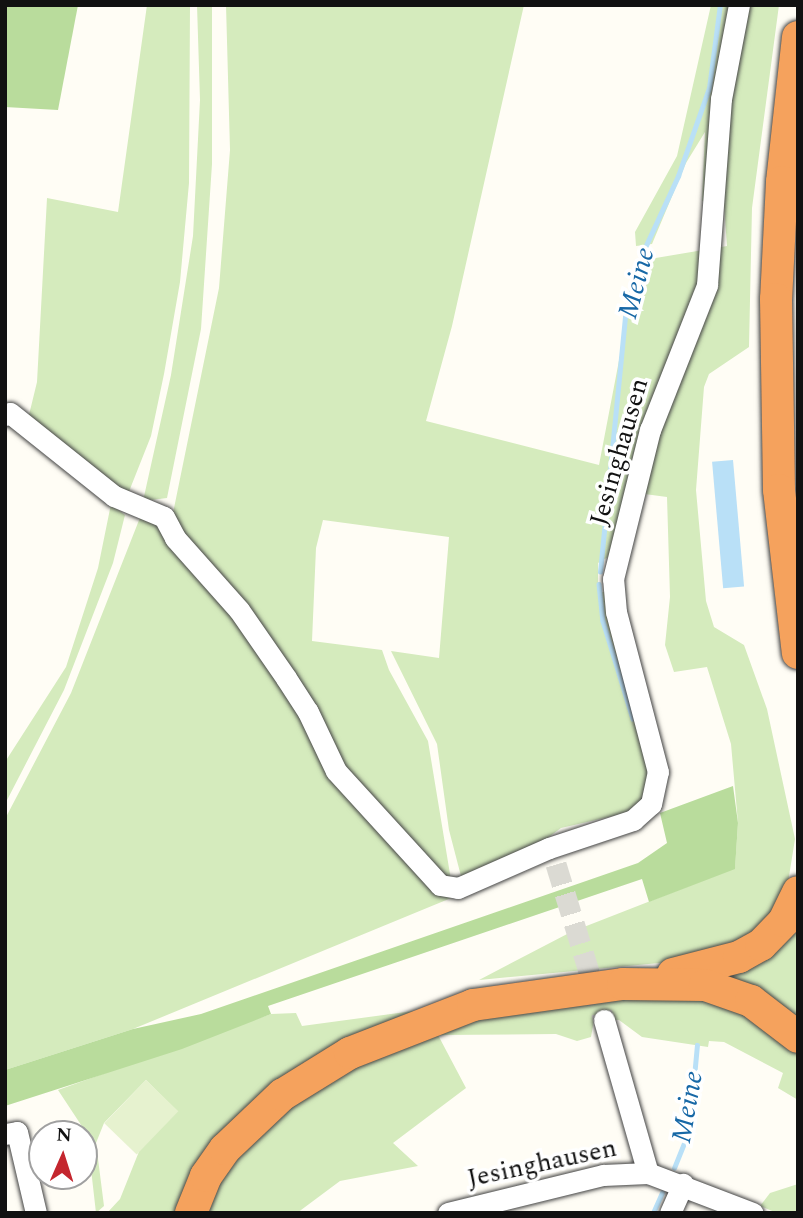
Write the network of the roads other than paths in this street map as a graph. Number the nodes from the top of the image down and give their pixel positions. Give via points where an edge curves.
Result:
1 (739, 5) edge
2 (798, 37) edge
3 (8, 414) edge
4 (798, 653) edge
5 (798, 892) edge
6 (623, 984) junction
7 (604, 1020) tunnel mouth
8 (798, 1037) edge
9 (5, 1134) edge
10 (648, 1173) junction
11 (683, 1184) junction
12 (36, 1213) edge
13 (191, 1213) edge
14 (448, 1213) edge
15 (670, 1213) edge
16 (753, 1213) edge

1 - 3 street, Jesinghausen via 721,99 708,285 650,430 613,579 616,612 658,772 657,789 644,813 633,820 553,856 458,888 440,885 336,771 286,678 239,610 175,538 164,517 114,496
2 - 4 highway via 776,299 779,490
5 - 6 highway via 775,933 749,953
6 - 8 highway via 695,984 725,990 760,1006
6 - 13 highway via 474,1005 351,1054 282,1095 256,1118 206,1176
7 - 10 street, Jesinghausen
9 - 12 street via 17,1132
10 - 11 street, Jesinghausen
10 - 14 street, Jesinghausen via 603,1175
11 - 15 street
11 - 16 street, Jesinghausen

